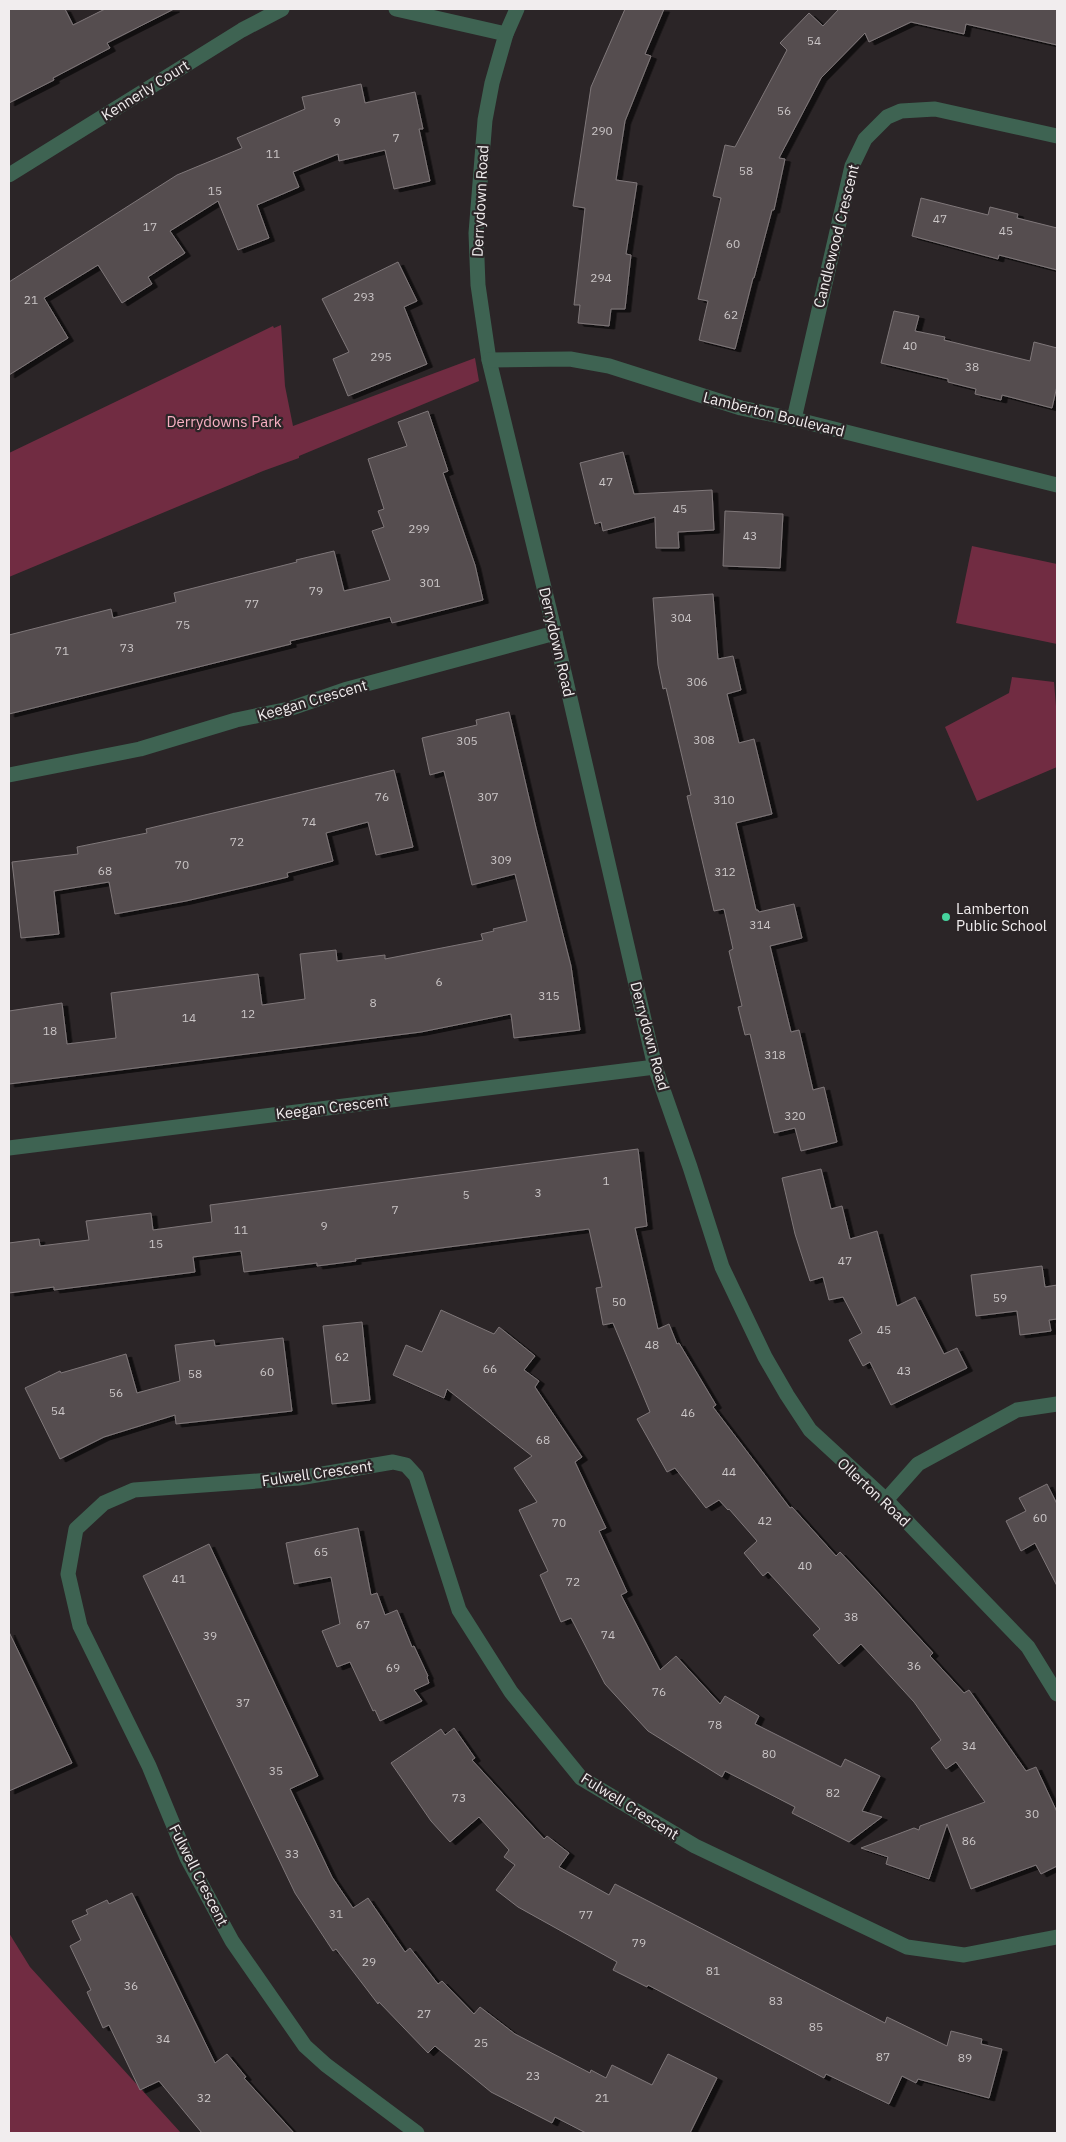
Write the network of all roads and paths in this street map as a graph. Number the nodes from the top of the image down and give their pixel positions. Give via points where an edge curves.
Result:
1 (282, 9) edge
2 (396, 9) edge
3 (517, 9) edge
4 (506, 34) junction
5 (1057, 136) edge
6 (9, 175) edge
7 (489, 360) junction
8 (794, 419) junction
9 (1057, 486) edge
10 (556, 633) junction
11 (9, 775) edge
12 (655, 1066) junction
13 (9, 1148) edge
14 (722, 1268) joint
15 (1057, 1404) edge
16 (886, 1500) junction
17 (1057, 1694) edge
18 (1057, 1937) edge
19 (417, 2133) edge

1 - 6 street, Kennerly Court via 242,30
2 - 4 street
3 - 4 street, Derrydown Road
4 - 7 street, Derrydown Road via 485,120 476,233 478,285
5 - 8 street, Candlewood Crescent via 935,109 901,111 887,117 865,138 852,166
7 - 8 street, Lamberton Boulevard via 570,359 609,366 741,408
7 - 10 street, Derrydown Road
8 - 9 street, Lamberton Boulevard
10 - 11 street, Keegan Crescent via 140,748
10 - 12 street, Derrydown Road
12 - 13 street, Keegan Crescent
12 - 14 street, Derrydown Road
14 - 16 street, Ollerton Road via 765,1357 810,1430
15 - 16 street via 1017,1410 918,1464
16 - 17 street, Ollerton Road via 1028,1647
18 - 19 street, Fulwell Crescent via 964,1955 906,1947 695,1846 581,1778 510,1692 459,1610 416,1476 406,1466 393,1462 299,1478 134,1490 104,1503 76,1529 68,1574 80,1626 149,1766 187,1858 232,1941 305,2046 326,2066

